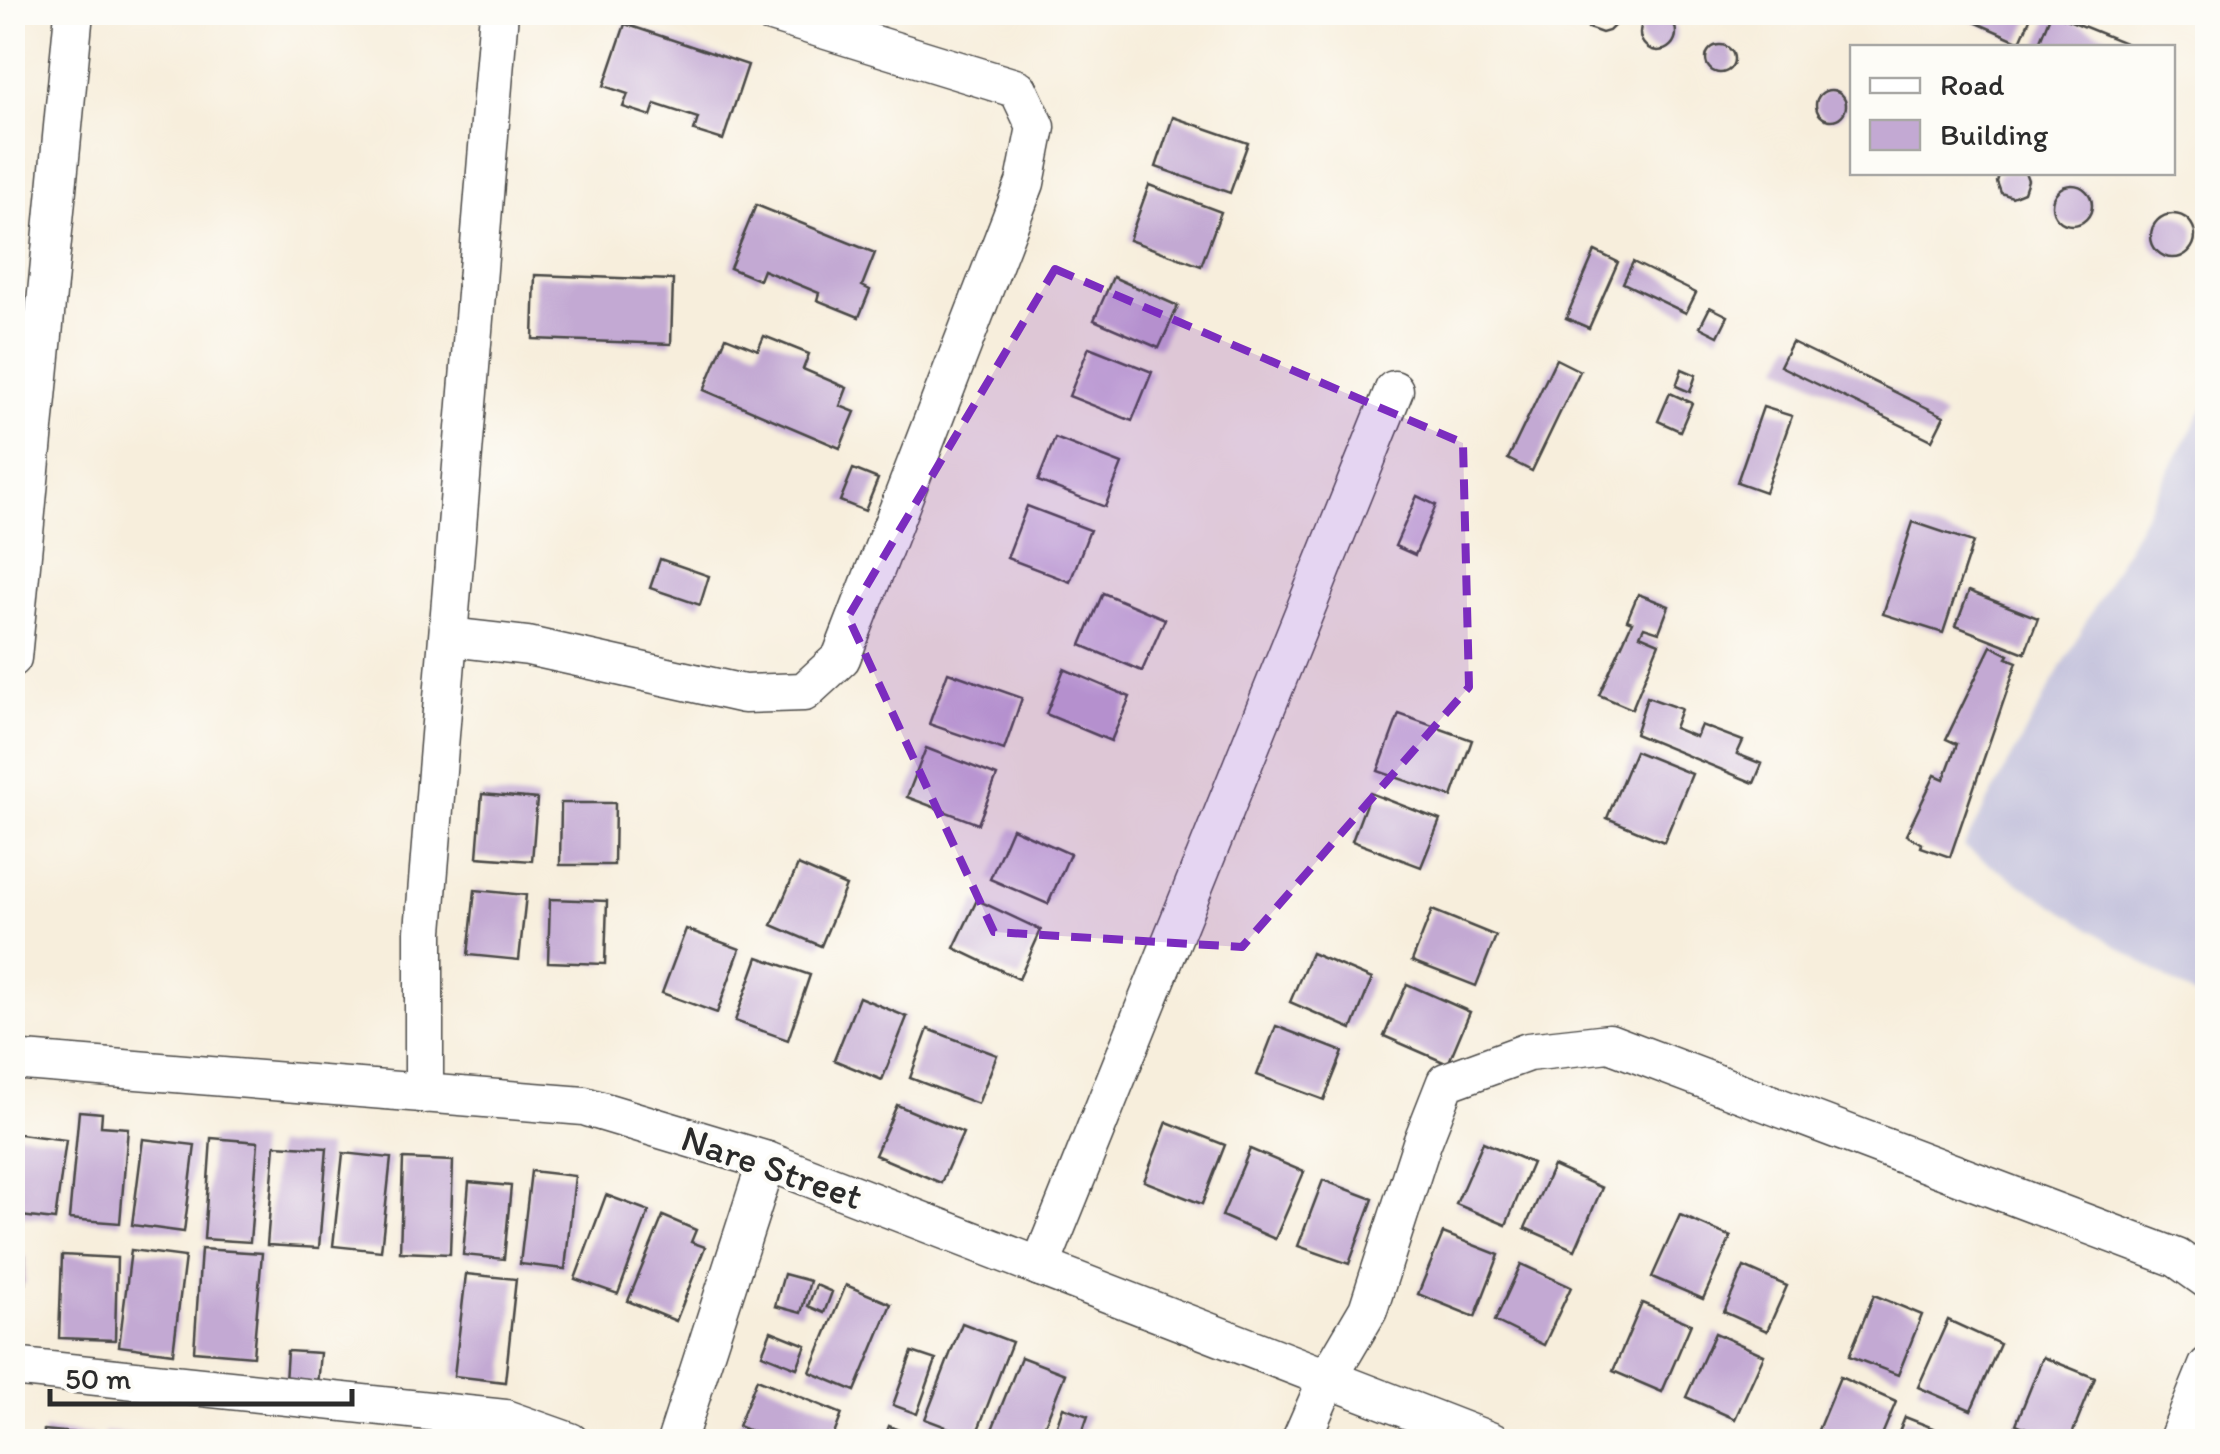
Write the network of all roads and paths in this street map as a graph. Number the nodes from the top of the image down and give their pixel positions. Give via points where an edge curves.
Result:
1 (74, 12) edge
2 (500, 12) edge
3 (768, 12) edge
4 (1394, 390) dead end
5 (450, 637) junction
6 (13, 644) edge
7 (12, 658) edge
8 (12, 1060) edge
9 (424, 1094) junction
10 (767, 1160) junction
11 (1040, 1266) junction
12 (2208, 1280) edge
13 (2208, 1366) edge
14 (12, 1368) edge
15 (1328, 1378) junction
16 (570, 1442) edge
17 (676, 1442) edge
18 (1300, 1442) edge
19 (1492, 1442) edge
20 (2177, 1442) edge

1 - 6 street
2 - 5 street
3 - 5 street via 1018,89 1036,127 1025,183 841,658 804,692 744,694 528,646
4 - 11 street
5 - 9 street via 424,931
6 - 7 street
8 - 9 street, Nare Street
9 - 10 street, Nare Street via 584,1106
10 - 11 street, Nare Street
10 - 17 street
11 - 15 street, Nare Street
12 - 15 street via 2177,1258 1609,1043 1560,1048 1528,1052 1446,1082 1368,1310
13 - 20 street
14 - 16 street via 506,1419
15 - 18 street
15 - 19 street, Nare Street

